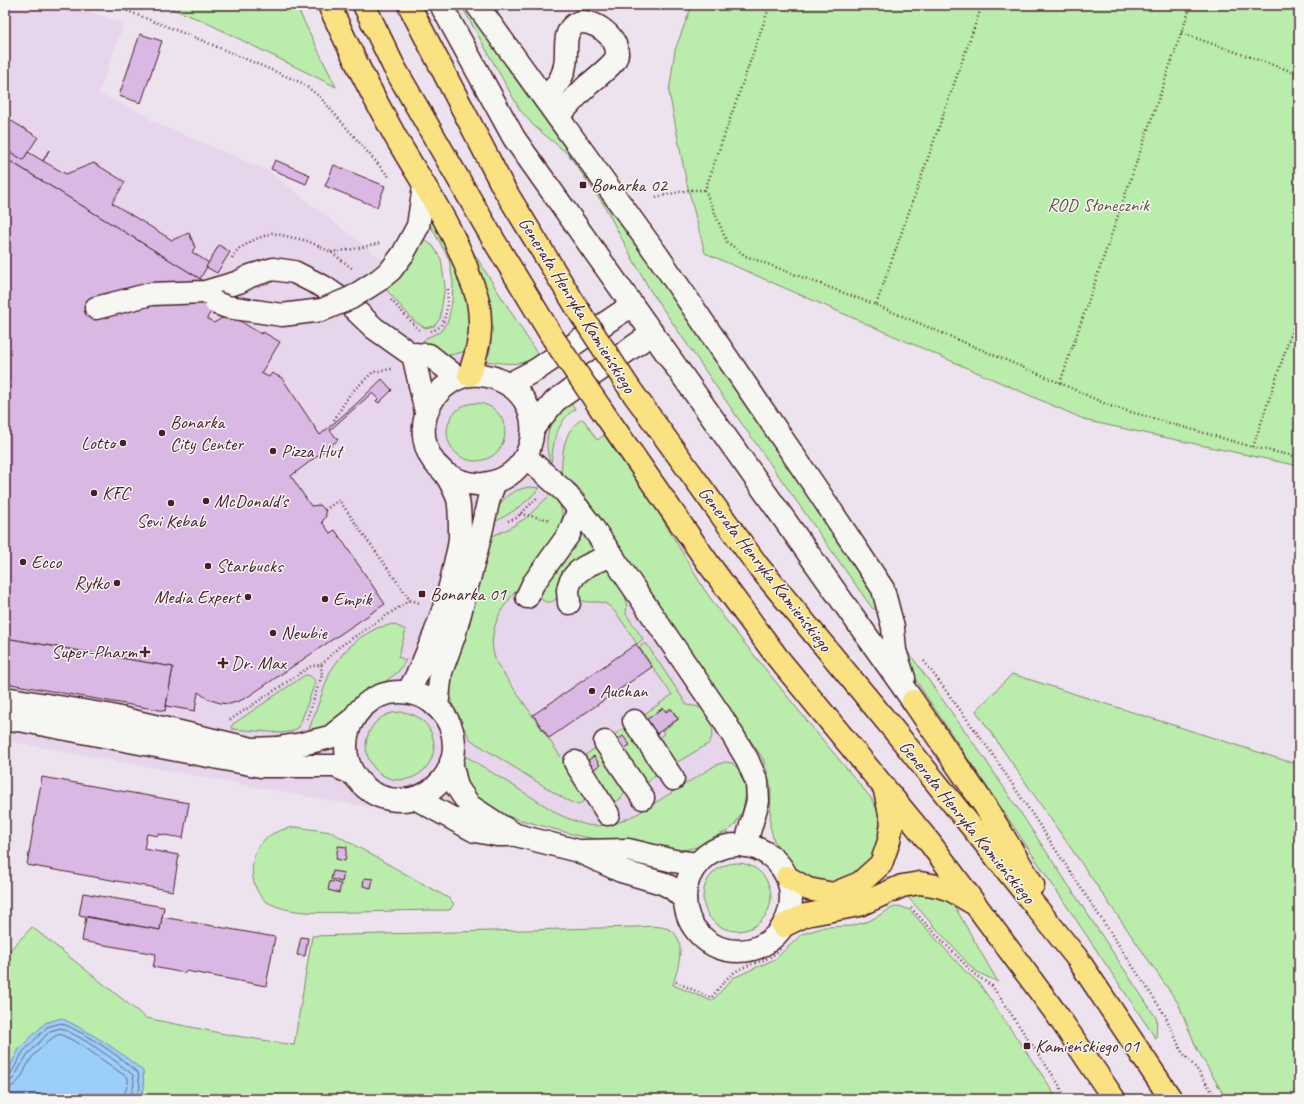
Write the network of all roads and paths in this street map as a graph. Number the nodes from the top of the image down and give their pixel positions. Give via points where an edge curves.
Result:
1 (112, 5) edge
2 (329, 5) edge
3 (364, 5) edge
4 (409, 5) edge
5 (441, 5) edge
6 (477, 5) edge
7 (770, 5) edge
8 (982, 5) edge
9 (1191, 5) edge
10 (1181, 33) junction
11 (1299, 74) edge
12 (545, 99) junction
13 (558, 117) junction
14 (393, 181) dead end
15 (424, 186) junction
16 (705, 190) junction
17 (656, 197) dead end
18 (382, 242) dead end
19 (331, 252) dead end
20 (216, 303) dead end
21 (632, 305) junction
22 (876, 305) junction
23 (96, 308) dead end
24 (1299, 310) edge
25 (653, 333) junction
26 (405, 361) junction
27 (464, 377) junction
28 (1060, 383) junction
29 (509, 384) junction
30 (426, 412) junction
31 (334, 420) dead end
32 (533, 428) junction
33 (1253, 447) junction
34 (526, 456) junction
35 (1299, 457) edge
36 (446, 474) junction
37 (496, 482) junction
38 (540, 496) dead end
39 (325, 510) dead end
40 (520, 514) junction
41 (576, 517) junction
42 (503, 524) dead end
43 (613, 556) junction
44 (527, 597) dead end
45 (410, 600) junction
46 (419, 603) dead end
47 (569, 603) dead end
48 (924, 660) dead end
49 (321, 665) junction
50 (408, 692) junction
51 (5, 698) edge
52 (913, 701) junction
53 (437, 707) junction
54 (354, 718) junction
55 (5, 721) edge
56 (634, 721) dead end
57 (226, 722) dead end
58 (304, 725) dead end
59 (604, 742) dead end
60 (252, 749) junction
61 (226, 758) junction
62 (451, 762) junction
63 (575, 762) dead end
64 (353, 774) junction
65 (673, 779) dead end
66 (884, 786) junction
67 (416, 798) junction
68 (643, 798) dead end
69 (608, 814) dead end
70 (516, 835) junction
71 (746, 846) junction
72 (578, 851) junction
73 (697, 864) junction
74 (787, 877) junction
75 (685, 900) junction
76 (909, 905) dead end
77 (977, 906) junction
78 (783, 926) junction
79 (782, 947) dead end
80 (1077, 958) junction
81 (676, 982) dead end
82 (1066, 1099) edge
83 (1114, 1099) edge
84 (1171, 1099) edge
85 (1217, 1099) edge

1 - 14 path via 302,83 320,96
2 - 15 main road via 394,134
3 - 66 main road, Generała Henryka Kamieńskiego, bridge via 398,74 553,338 708,563 773,651
4 - 80 main road, Generała Henryka Kamieńskiego, bridge via 503,187 630,389 758,566
5 - 21 street, Generała Henryka Kamieńskiego via 514,138
6 - 12 street
7 - 16 path
8 - 22 path
9 - 10 path
10 - 11 path
10 - 28 path
12 - 13 street
12 - 13 street via 558,85 565,66 567,33 575,24 587,22 603,30 614,40 617,51 615,60
13 - 52 street via 658,256 883,589 899,664
15 - 20 street, bridge via 418,226 403,254 391,270 351,298 322,310 282,315
15 - 27 main road via 453,235 478,300 481,329 477,354
16 - 17 path via 689,190
16 - 22 path via 727,242 746,256
18 - 19 path
21 - 25 street, Generała Henryka Kamieńskiego
21 - 29 street via 536,370
22 - 28 path
23 - 26 street via 151,294 205,292 273,269 294,272 324,287 350,305
24 - 33 path
25 - 32 street via 554,401
25 - 52 street, Generała Henryka Kamieńskiego
26 - 27 street via 429,355
26 - 30 street
26 - 31 path via 373,372 350,394
27 - 29 street via 483,375
27 - 30 street via 444,386 433,398
28 - 33 path via 1110,406
29 - 32 street via 521,396 530,411
30 - 36 street via 423,429 426,446 434,461
32 - 34 street via 532,442
33 - 35 path
34 - 37 street via 508,476
34 - 41 street via 565,492
36 - 37 street via 461,482 478,485
36 - 50 street via 458,498 460,536 454,571 424,660
37 - 53 street via 489,498 454,636 441,672
38 - 40 path
39 - 45 path via 339,500
40 - 41 path
40 - 42 path
41 - 43 street
41 - 44 street via 569,534 533,584
43 - 47 street via 597,560 574,575 568,589
43 - 71 street via 748,759 757,782 758,801
45 - 46 path
45 - 49 path via 339,646
48 - 85 path via 991,752 1165,1015 1182,1052
49 - 57 path via 311,666
49 - 58 path via 322,675
50 - 53 street via 424,697
50 - 54 street via 392,692 377,697 364,706
51 - 60 street via 107,715
52 - 80 main road via 985,806
53 - 62 street via 445,716 450,728 454,751
54 - 60 street via 330,737 277,748
54 - 64 street via 348,731 346,746
55 - 61 street via 18,720
56 - 65 street
59 - 68 street
60 - 61 street
61 - 64 street via 261,766 335,766
62 - 67 street via 444,778 431,790
62 - 70 street via 457,787 470,806
63 - 69 street
64 - 67 street via 365,787 381,796 398,800
66 - 74 main road via 892,823 882,864 860,883 833,894 808,889
66 - 77 main road, Generała Henryka Kamieńskiego
67 - 70 street via 475,831
70 - 72 street
71 - 73 street via 727,846 711,852
71 - 74 street via 762,851 777,862
72 - 73 street via 628,850
72 - 75 street via 621,871 662,883
73 - 75 street via 688,881
74 - 78 street via 790,910
75 - 78 street via 695,930 705,940 732,951 761,946 774,937
76 - 82 path via 974,974 992,986 1058,1083
77 - 78 main road via 951,890 920,883 902,886 859,905 806,915
77 - 83 main road, Generała Henryka Kamieńskiego via 1058,1016
79 - 81 path via 768,959 736,971 711,998
80 - 84 main road, Generała Henryka Kamieńskiego

